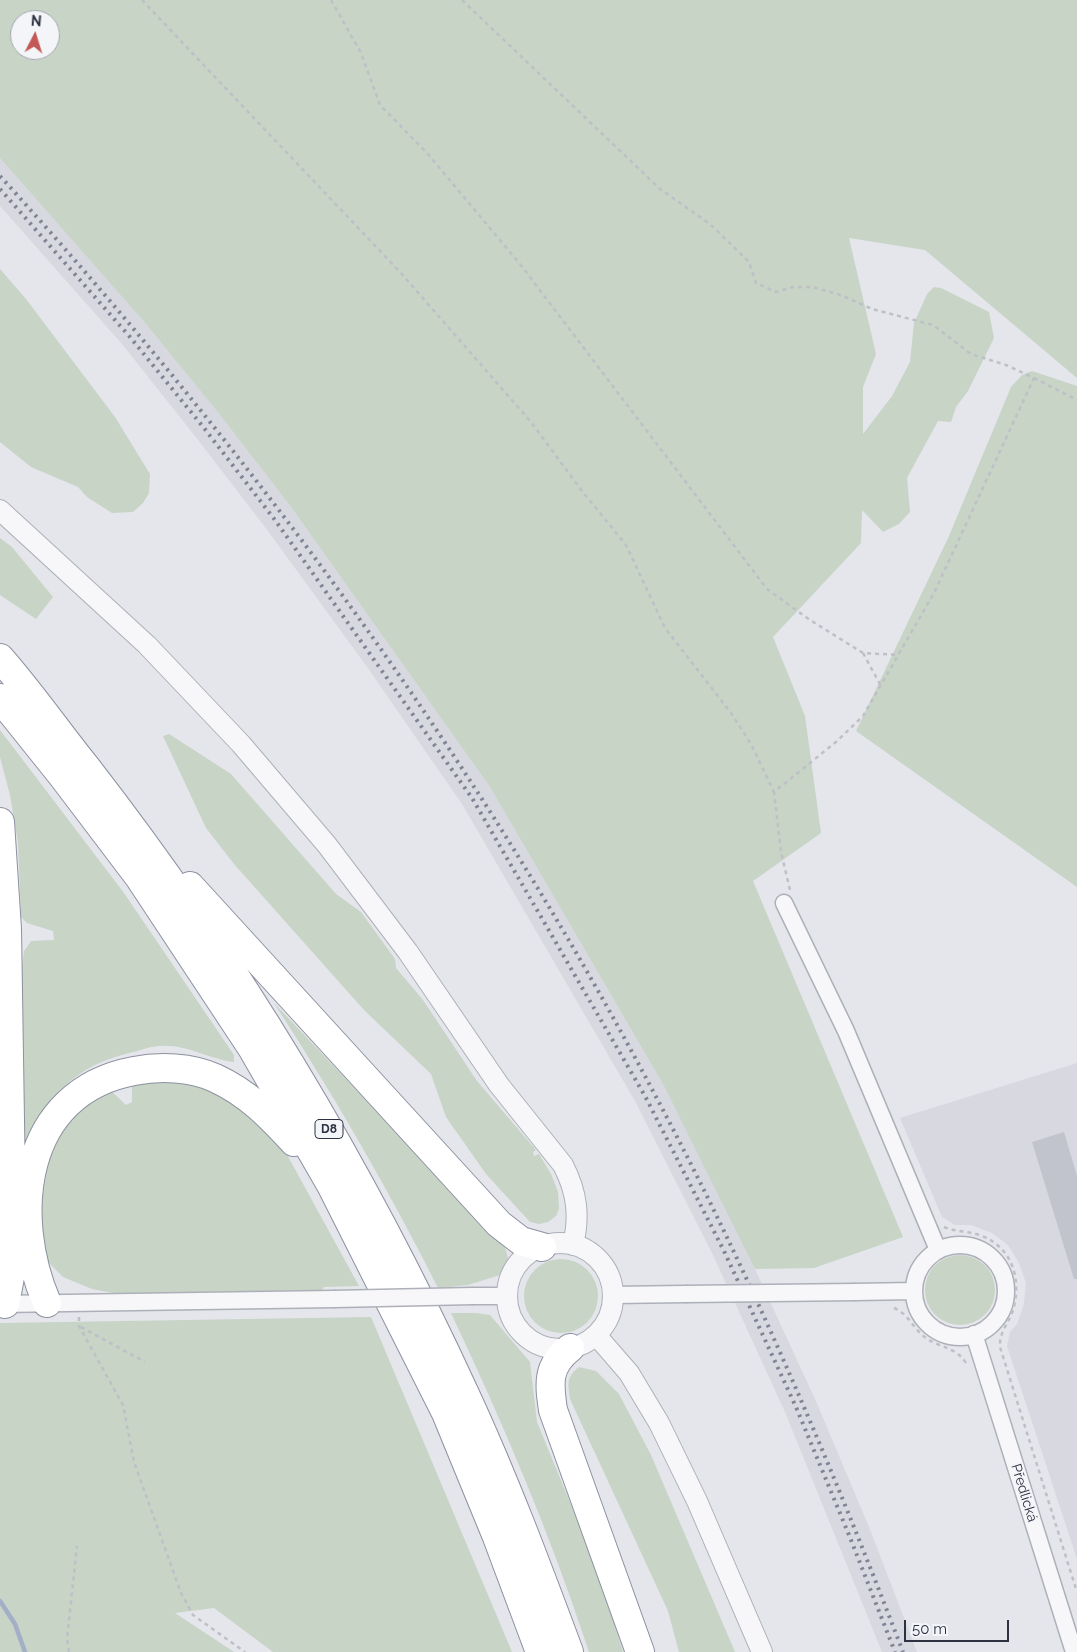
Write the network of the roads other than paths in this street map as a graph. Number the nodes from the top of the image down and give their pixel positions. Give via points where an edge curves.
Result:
1 (0, 510) edge
2 (0, 658) edge
3 (0, 698) edge
4 (126, 819) junction
5 (0, 822) edge
6 (788, 901) road end
7 (331, 1185) junction
8 (572, 1245) junction
9 (542, 1247) junction
10 (938, 1250) junction
11 (914, 1291) junction
12 (613, 1295) junction
13 (508, 1296) junction
14 (3, 1304) edge
15 (46, 1304) junction
16 (974, 1334) junction
17 (596, 1336) junction
18 (570, 1348) junction
19 (540, 1652) edge
20 (569, 1652) edge
21 (640, 1652) edge
22 (762, 1652) edge
23 (1074, 1652) edge

1 - 8 street via 147,645 241,744 327,845 408,952 499,1085 563,1165 572,1183 577,1208
2 - 4 highway, D8
3 - 7 highway, D8 via 139,877 252,1048
4 - 9 highway via 499,1224 521,1241
4 - 20 highway, D8 via 162,867 270,1030 318,1109 466,1395
5 - 14 highway via 7,929 12,1248 10,1277
6 - 10 street
7 - 15 highway via 266,1112 248,1096 214,1077 194,1071 160,1068 123,1073 105,1080 63,1108 45,1134 32,1168 27,1197 27,1235 32,1265
7 - 19 highway, D8 via 446,1413
8 - 9 street
8 - 12 street via 593,1255 601,1263 612,1283
9 - 13 street via 528,1254 517,1266 510,1280
10 - 11 street via 920,1267
10 - 16 street via 968,1245 987,1253 1000,1268 1006,1287 1003,1307 992,1324
11 - 12 street, bridge
11 - 16 street via 918,1309 929,1325 955,1336
12 - 17 street via 611,1313
13 - 15 street, bridge
13 - 18 street via 511,1316 530,1340 549,1348
14 - 15 street
16 - 23 street, Předlická
17 - 18 street
17 - 22 street via 629,1373 659,1423 697,1501
18 - 21 highway via 553,1368 550,1385 553,1410

